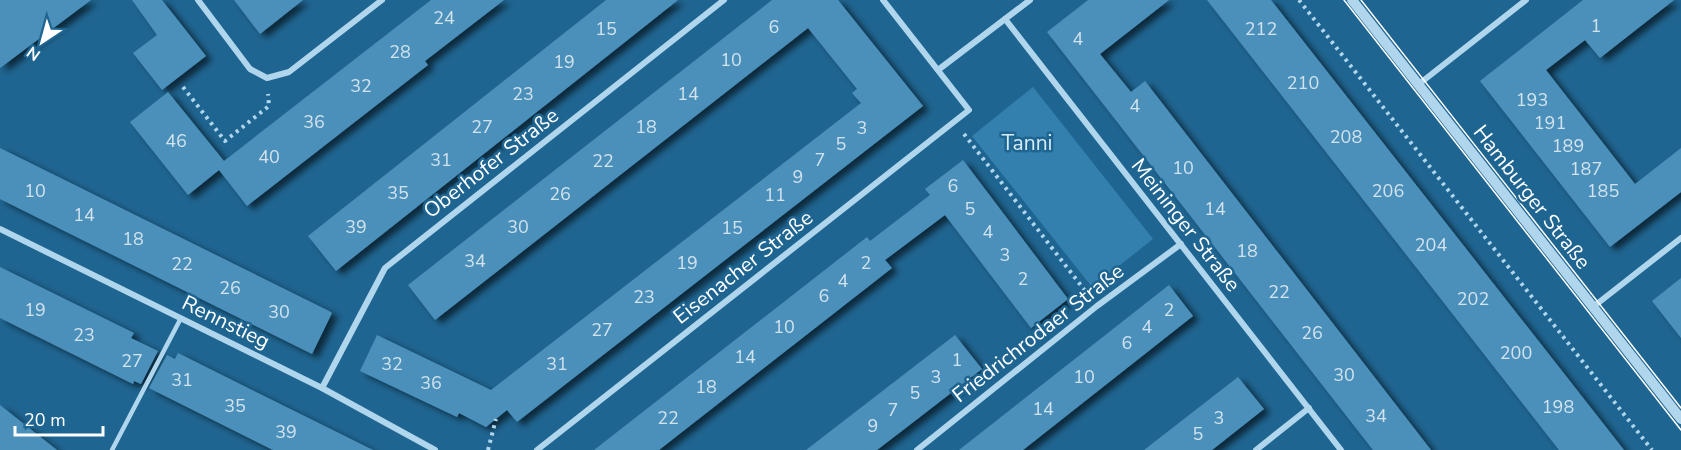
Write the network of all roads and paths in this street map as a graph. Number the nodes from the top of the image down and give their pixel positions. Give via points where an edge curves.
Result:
1 (198, 0) edge
2 (382, 0) edge
3 (724, 0) edge
4 (883, 0) edge
5 (1030, 0) edge
6 (1299, 0) edge
7 (1352, 0) edge
8 (1526, 0) edge
9 (1005, 19) junction
10 (938, 70) junction
11 (267, 78) junction
12 (1419, 84) junction
13 (183, 87) dead end
14 (954, 122) junction
15 (0, 229) edge
16 (1681, 238) edge
17 (1181, 244) junction
18 (1097, 306) junction
19 (1593, 307) junction
20 (181, 318) junction
21 (322, 388) junction
22 (1309, 408) junction
23 (496, 419) dead end
24 (1681, 419) edge
25 (112, 450) edge
26 (435, 450) edge
27 (488, 450) edge
28 (537, 450) edge
29 (917, 450) edge
30 (1256, 450) edge
31 (1341, 450) edge
32 (1652, 450) edge

1 - 11 street via 250,69
2 - 11 street via 288,72
3 - 21 street, Oberhofer Straße via 385,268
4 - 10 street
5 - 9 street
6 - 32 path
7 - 12 street, Hamburger Straße
8 - 12 street
9 - 10 street
9 - 17 street, Meininger Straße
10 - 14 street, Eisenacher Straße via 969,110
11 - 13 path via 269,106 225,141
12 - 19 street, Hamburger Straße
14 - 18 path
14 - 28 street, Eisenacher Straße
15 - 20 street, Rennstieg
16 - 19 street
17 - 18 street, Friedrichrodaer Straße
17 - 22 street, Meininger Straße
18 - 29 street, Friedrichrodaer Straße
19 - 24 street, Hamburger Straße
20 - 21 street, Rennstieg
20 - 25 lane
21 - 26 street, Rennstieg
22 - 30 street
22 - 31 street, Meininger Straße
23 - 27 path

